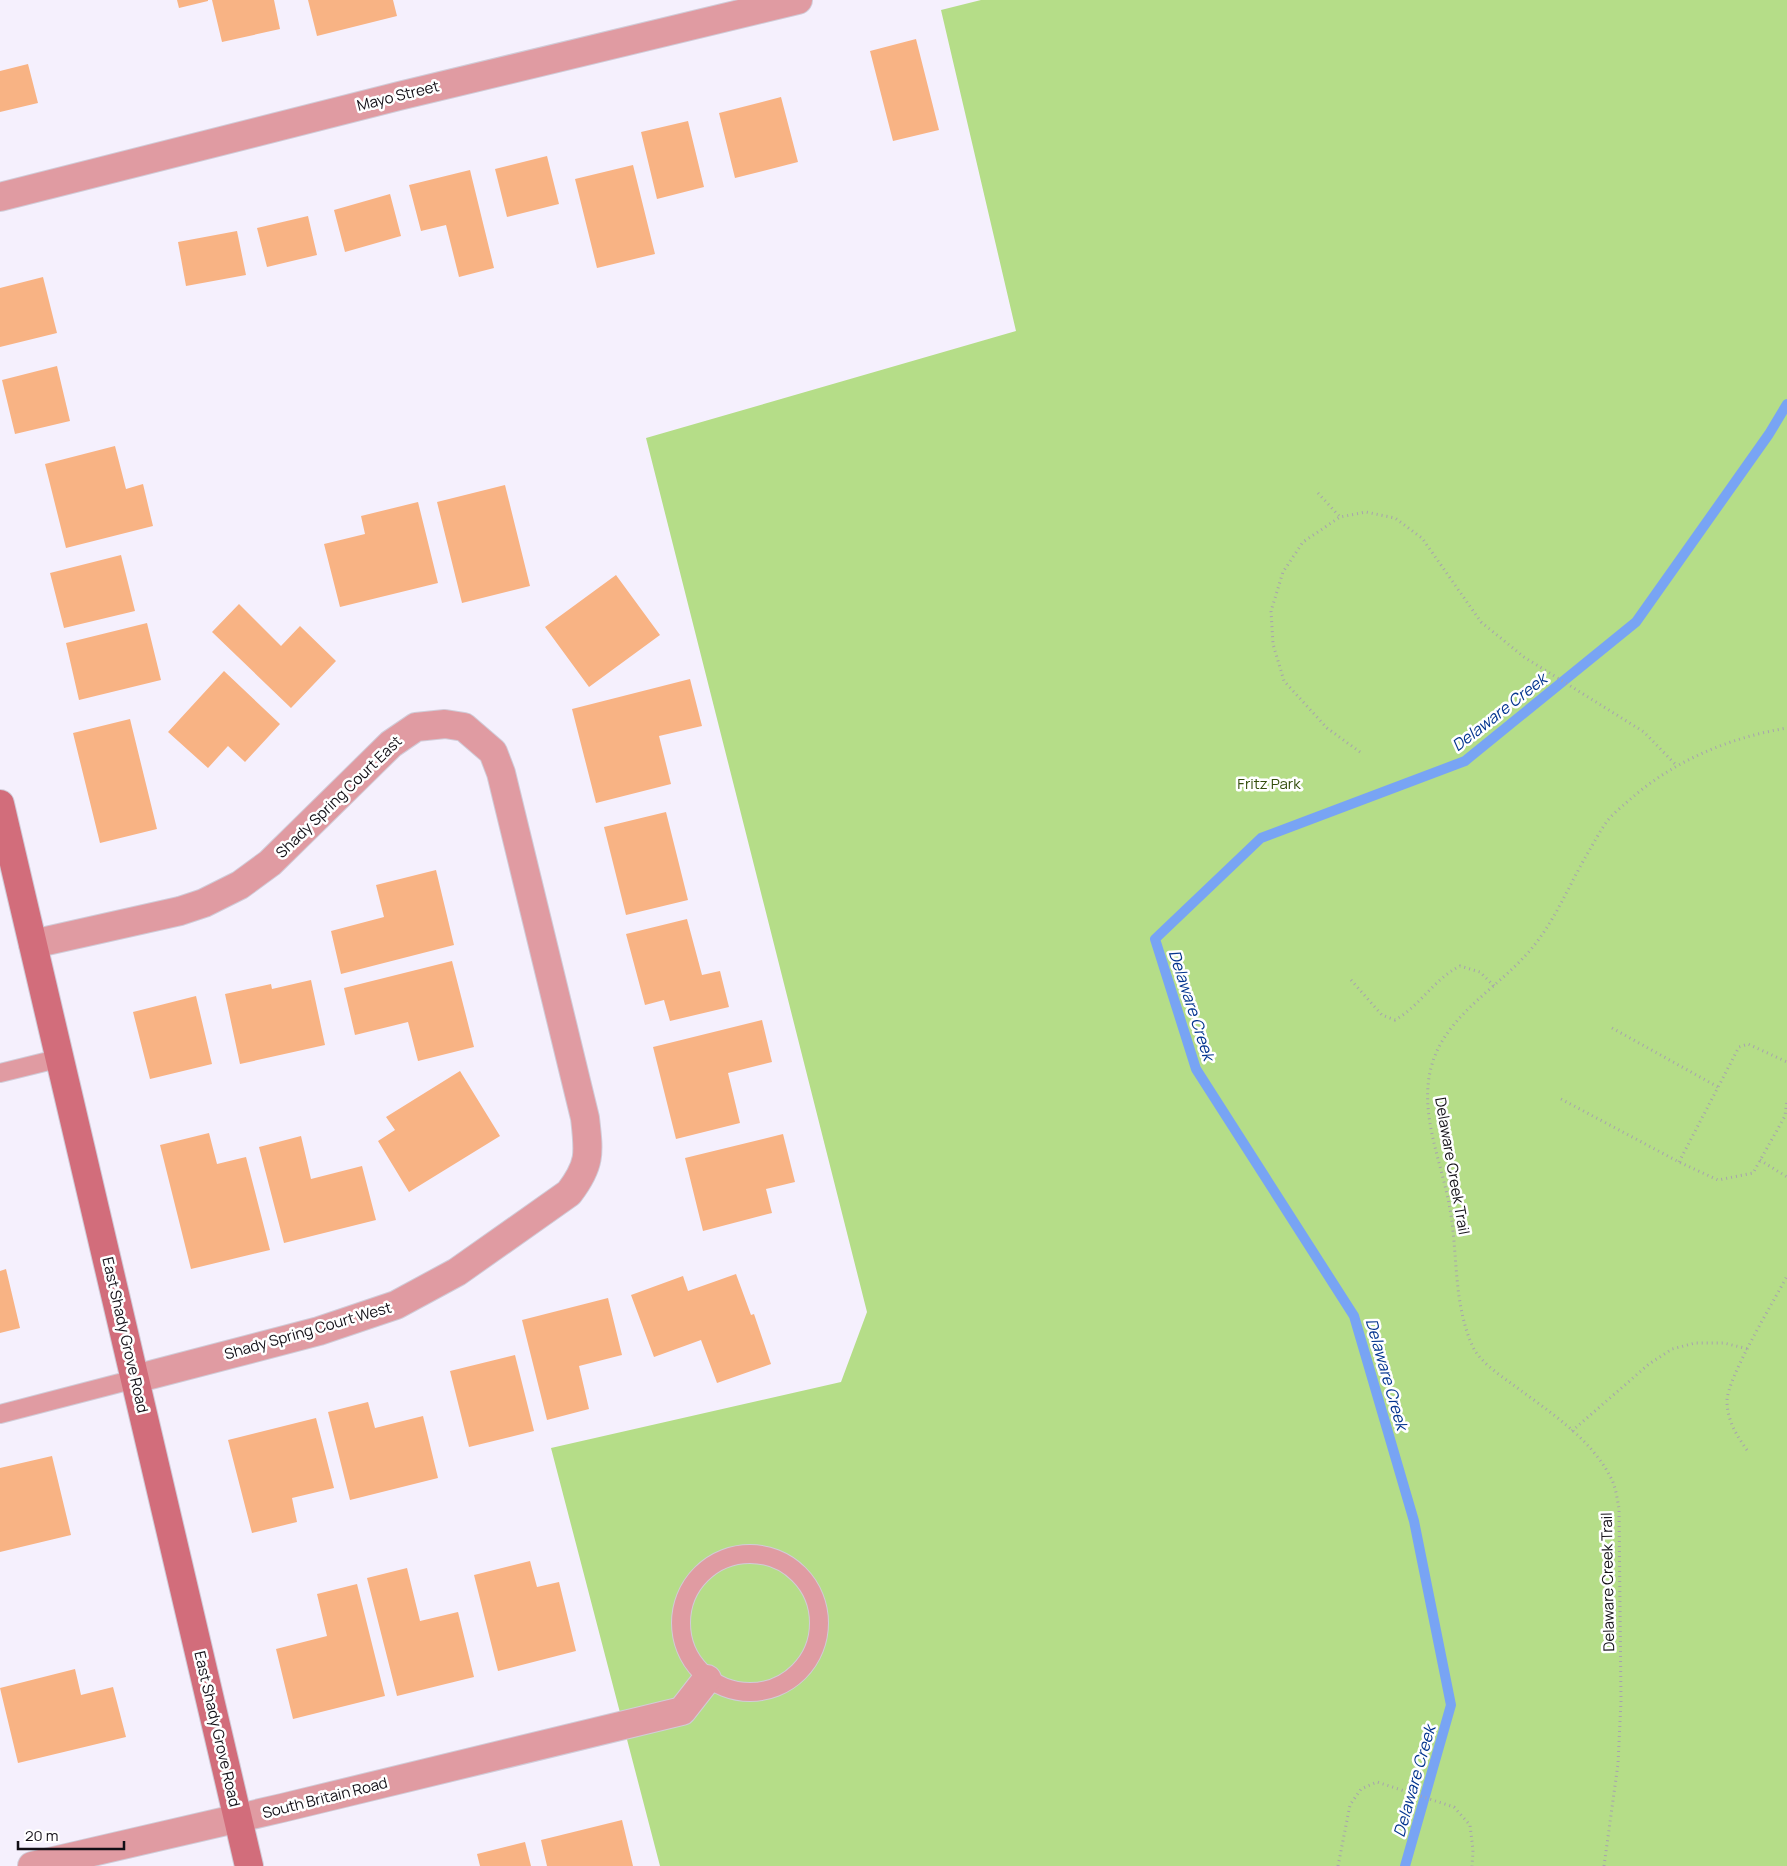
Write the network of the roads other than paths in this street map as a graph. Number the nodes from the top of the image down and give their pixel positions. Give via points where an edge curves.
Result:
1 (798, 0) edge
2 (0, 197) edge
3 (0, 804) edge
4 (34, 944) junction
5 (546, 962) joint
6 (61, 1058) junction
7 (0, 1073) edge
8 (134, 1379) junction
9 (0, 1414) edge
10 (707, 1679) junction
11 (238, 1819) junction
12 (32, 1866) edge
13 (249, 1866) edge

1 - 2 street, Mayo Street
3 - 4 main road, East Shady Grove Road
4 - 5 street, Shady Spring Court East via 180,911 240,885 270,863 391,744 416,727 445,724 464,727 493,752 501,773
4 - 6 main road, East Shady Grove Road
5 - 8 street, Shady Spring Court West via 585,1118 588,1143 588,1162 570,1193 456,1272 396,1305 319,1330
6 - 7 lane
6 - 8 main road, East Shady Grove Road
8 - 9 lane
8 - 11 main road, East Shady Grove Road
10 - 10 lane via 729,1690 753,1694 776,1689 796,1675 812,1656 819,1633 818,1608 809,1586 792,1568 770,1556 747,1553 722,1559 702,1571 688,1591 680,1622 681,1638 690,1661
10 - 11 street, South Britain Road via 682,1711
11 - 12 street, South Britain Road
11 - 13 main road, East Shady Grove Road

